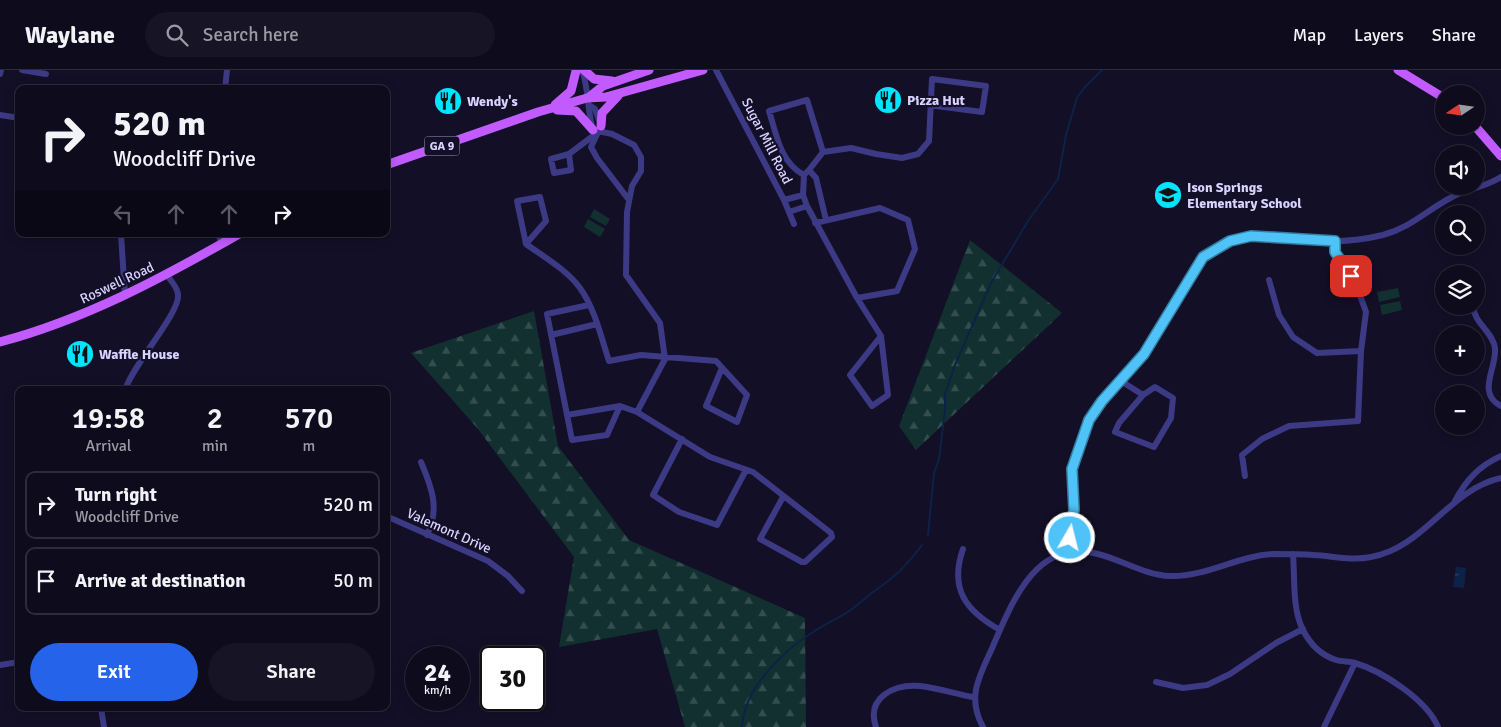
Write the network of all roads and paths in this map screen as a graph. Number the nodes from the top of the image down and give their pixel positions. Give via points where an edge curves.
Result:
1 (22, 70) edge
2 (227, 70) edge
3 (579, 70) edge
4 (648, 70) edge
5 (703, 70) edge
6 (716, 70) edge
7 (1398, 70) edge
8 (1409, 72) edge
9 (46, 74) dead end
10 (617, 81) junction
11 (225, 85) edge
12 (1435, 91) edge
13 (623, 92) junction
14 (588, 102) junction
15 (929, 105) junction
16 (549, 110) junction
17 (0, 116) edge
18 (15, 118) edge
19 (597, 129) junction
20 (1483, 135) edge
21 (823, 152) junction
22 (569, 154) dead end
23 (1501, 156) edge
24 (390, 164) edge
25 (807, 173) junction
26 (1501, 177) edge
27 (803, 194) junction
28 (629, 200) junction
29 (784, 200) junction
30 (807, 206) junction
31 (789, 212) junction
32 (826, 220) junction
33 (815, 223) junction
34 (794, 224) dead end
35 (121, 237) edge
36 (220, 237) edge
37 (234, 237) edge
38 (1335, 241) junction
39 (221, 244) junction
40 (526, 244) junction
41 (167, 274) junction
42 (1269, 280) dead end
43 (125, 296) junction
44 (857, 298) junction
45 (589, 305) junction
46 (1475, 315) edge
47 (597, 324) junction
48 (551, 335) junction
49 (881, 336) junction
50 (0, 342) edge
51 (1361, 351) junction
52 (665, 358) junction
53 (722, 368) junction
54 (1121, 381) junction
55 (127, 386) edge
56 (1143, 395) junction
57 (620, 406) junction
58 (1501, 406) edge
59 (636, 412) junction
60 (567, 415) junction
61 (682, 439) junction
62 (1501, 456) edge
63 (421, 462) dead end
64 (746, 470) junction
65 (1245, 476) dead end
66 (1501, 478) edge
67 (783, 496) junction
68 (1454, 502) junction
69 (390, 518) edge
70 (427, 535) junction
71 (963, 549) dead end
72 (1068, 552) junction
73 (1293, 554) junction
74 (522, 591) dead end
75 (1303, 629) junction
76 (1000, 630) junction
77 (15, 663) edge
78 (1355, 663) junction
79 (0, 665) edge
80 (1156, 682) dead end
81 (973, 697) junction
82 (101, 711) edge
83 (104, 727) edge
84 (876, 727) edge
85 (983, 727) edge
86 (1324, 727) edge
87 (1438, 727) edge

1 - 9 street
2 - 11 street
3 - 10 main road via 594,78
3 - 14 street
3 - 16 main road via 571,91
4 - 10 main road, GA 9
5 - 13 main road, GA 9
6 - 29 street, Sugar Mill Road
7 - 8 main road
8 - 12 main road
10 - 14 main road, GA 9 via 603,86
13 - 14 main road, GA 9
13 - 19 main road via 602,113
14 - 16 main road, GA 9
14 - 19 street via 588,112
15 - 15 street via 932,79 986,86 982,112
15 - 21 street via 929,141 918,154 902,158 852,148
16 - 19 main road via 576,111
16 - 24 main road, GA 9
17 - 18 street
19 - 22 street
19 - 28 street via 591,146
19 - 28 street via 634,145 641,157 641,171 632,186
20 - 23 main road
21 - 25 street
21 - 25 street via 807,100 768,111 788,164
25 - 27 street
25 - 32 street via 816,178
26 - 38 street via 1454,196 1400,229 1358,240
27 - 29 street
27 - 30 street
28 - 52 street via 626,275 660,323
29 - 31 street, Sugar Mill Road
30 - 31 street
30 - 33 street
31 - 34 street, Sugar Mill Road
32 - 33 street
32 - 44 street via 880,208 908,220 915,249 897,291
33 - 44 street
35 - 43 street
36 - 39 street
37 - 39 main road, Roswell Road
38 - 51 street via 1335,252 1357,287 1366,312
38 - 54 street via 1251,236 1230,241 1209,252 1198,263 1144,354
39 - 41 main road, Roswell Road
40 - 40 street via 546,221 540,197 517,201
40 - 45 street via 569,276
41 - 43 main road, Roswell Road
41 - 55 street via 179,296 177,304 134,368
42 - 51 street via 1279,315 1294,337 1317,353
43 - 50 main road, Roswell Road via 58,324
44 - 49 street
45 - 47 street
45 - 48 street via 548,314
46 - 58 street via 1494,343 1489,391
47 - 48 street
47 - 52 street via 609,361 641,355
48 - 60 street
49 - 49 street via 850,375 872,406 888,395
51 - 65 street via 1358,421 1289,426 1262,439 1242,455
52 - 53 street via 716,361
52 - 59 street
53 - 53 street via 747,395 737,422 706,406
54 - 56 street
54 - 72 street via 1089,420 1072,469 1074,510
56 - 56 street via 1115,432 1154,447 1171,418 1173,398 1155,388
57 - 59 street
57 - 60 street
57 - 60 street via 607,436 572,440
59 - 61 street
61 - 64 street via 710,458
61 - 64 street via 653,494 679,512 716,525
62 - 68 street via 1472,475
63 - 70 street via 435,501
64 - 67 street
66 - 68 street via 1491,480
67 - 67 street via 832,533 832,537 805,562 760,539
68 - 73 street via 1416,536 1381,555 1356,559
69 - 70 street, Valemont Drive
70 - 74 street, Valemont Drive via 488,561
71 - 76 street via 957,573 962,597 976,615
72 - 73 street via 1097,554 1151,573 1170,576 1204,572 1260,556
72 - 76 street via 1047,561 1028,576
73 - 75 street via 1298,613
75 - 78 street via 1325,655
75 - 80 street via 1207,685 1183,688
76 - 81 street
77 - 79 street
78 - 86 street
78 - 87 street via 1409,692 1429,711
81 - 84 street via 919,686 893,689 877,702 873,718
81 - 85 street
82 - 83 street

